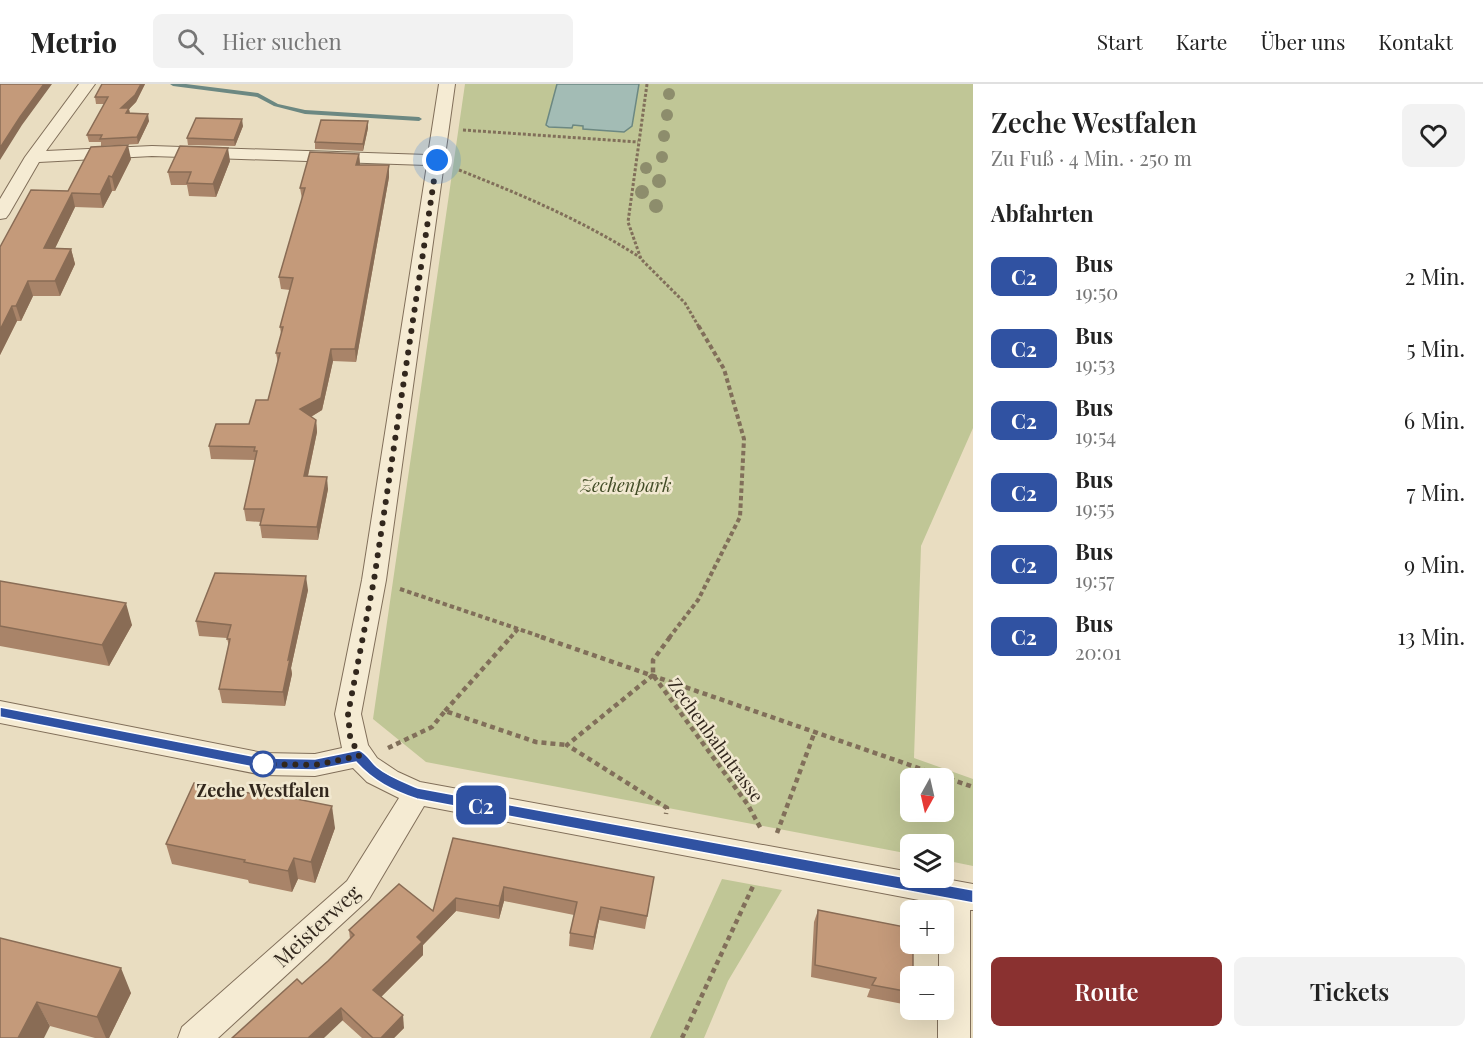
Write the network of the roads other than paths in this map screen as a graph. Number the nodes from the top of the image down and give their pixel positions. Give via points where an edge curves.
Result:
1 (87, 84) edge
2 (447, 84) edge
3 (33, 157) junction
4 (437, 160) junction
5 (0, 214) edge
6 (0, 712) edge
7 (359, 756) junction
8 (417, 793) junction
9 (964, 895) edge
10 (194, 1038) edge
11 (954, 1038) edge

1 - 3 street
2 - 4 street
3 - 4 street via 152,151
3 - 5 street
4 - 7 street via 374,580 348,714 350,736
6 - 7 street via 263,764 315,765
7 - 8 street via 371,770
8 - 9 street
8 - 10 street, Meisterweg via 358,890
9 - 11 street

